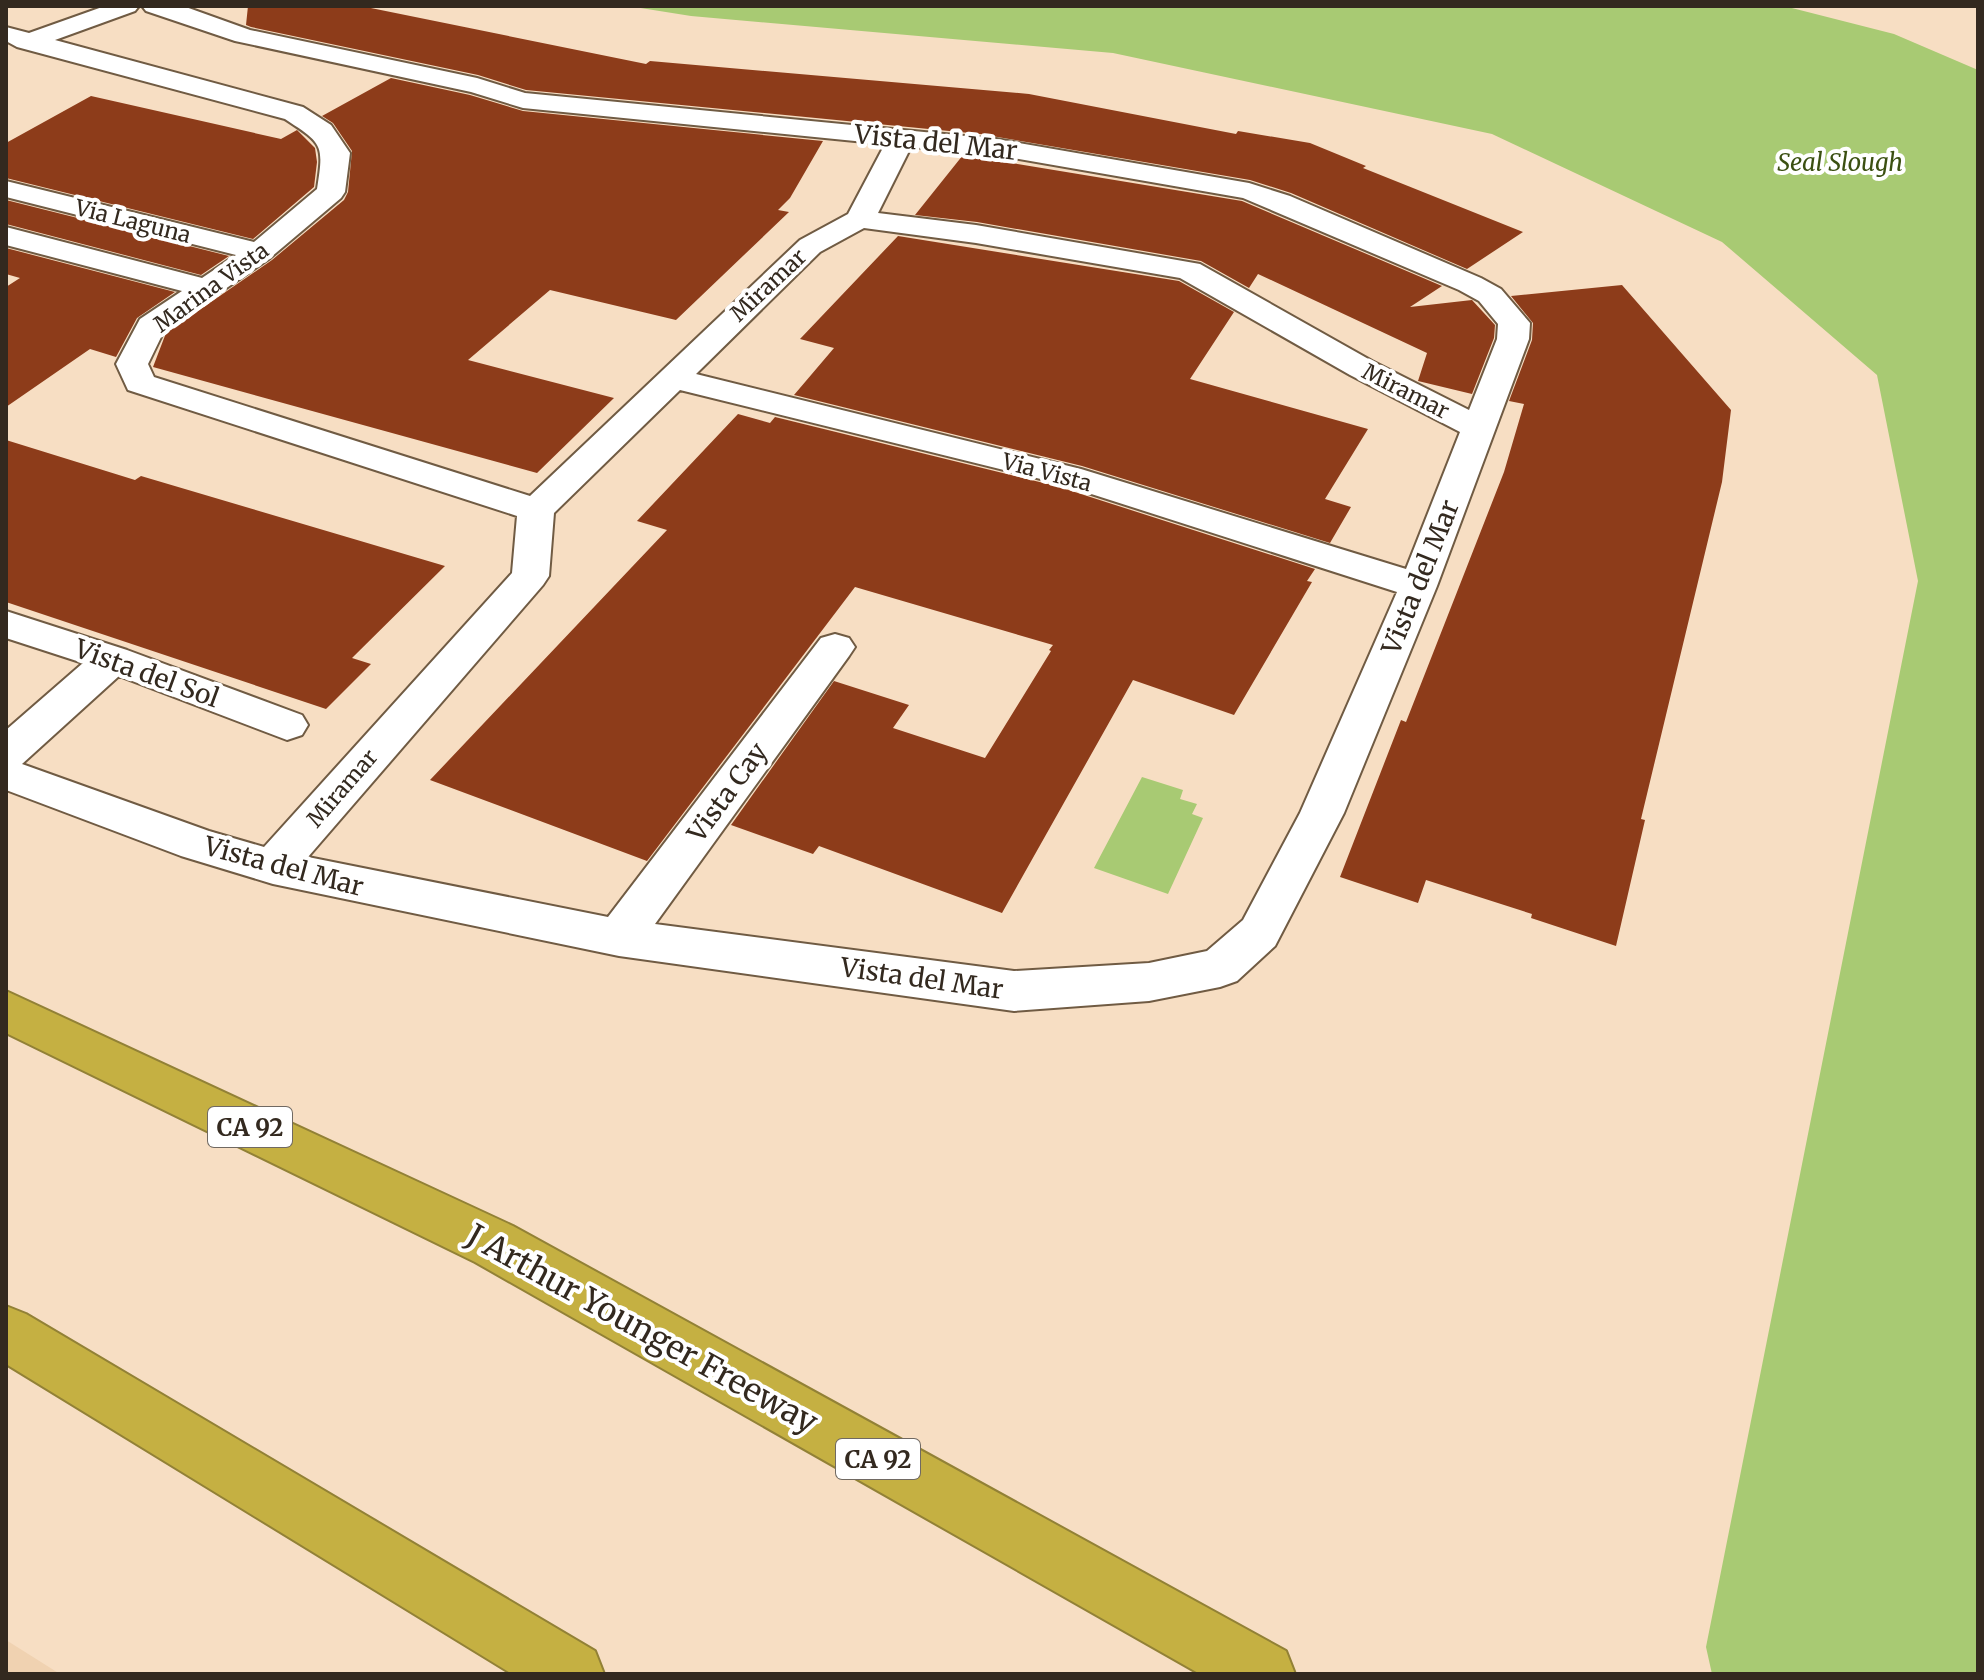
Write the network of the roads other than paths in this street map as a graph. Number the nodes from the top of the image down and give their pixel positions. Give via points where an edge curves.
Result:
1 (127, 6) edge
2 (154, 6) edge
3 (16, 38) edge
4 (902, 137) junction
5 (6, 189) edge
6 (860, 219) junction
7 (6, 236) edge
8 (260, 252) junction
9 (207, 288) junction
10 (671, 378) junction
11 (1478, 428) junction
12 (536, 510) junction
13 (1418, 586) junction
14 (6, 624) edge
15 (835, 647) dead end
16 (113, 659) junction
17 (287, 725) dead end
18 (6, 754) edge
19 (6, 774) edge
20 (273, 867) junction
21 (619, 938) junction
22 (6, 1011) edge
23 (6, 1333) edge
24 (572, 1674) edge
25 (1263, 1674) edge

1 - 3 street
2 - 4 street, Vista del Mar via 244,36 523,100
3 - 8 street, Marina Vista via 294,113 322,131 336,153 331,192
4 - 6 street
4 - 11 street, Vista del Mar via 996,147 1249,191 1470,284 1490,295 1514,323 1513,339
5 - 8 street, Via Laguna
6 - 10 street, Miramar via 810,246
6 - 11 street, Miramar via 1189,270
7 - 9 street
8 - 9 street, Marina Vista
9 - 12 street, Marina Vista via 151,326 132,364 140,383
10 - 12 street, Miramar
10 - 13 street, Via Vista via 1069,476
11 - 13 street, Vista del Mar
12 - 20 street, Miramar via 530,576
13 - 21 street, Vista del Mar via 1322,813 1259,933 1220,968 1149,982 1014,991
14 - 16 street, Vista del Sol
15 - 21 street, Vista Cay
16 - 17 street, Vista del Sol
16 - 18 street, Vista del Sol
19 - 20 street, Vista del Mar
20 - 21 street, Vista del Mar
22 - 25 highway, J Arthur Younger Freeway / CA 92 via 494,1244
23 - 24 highway

